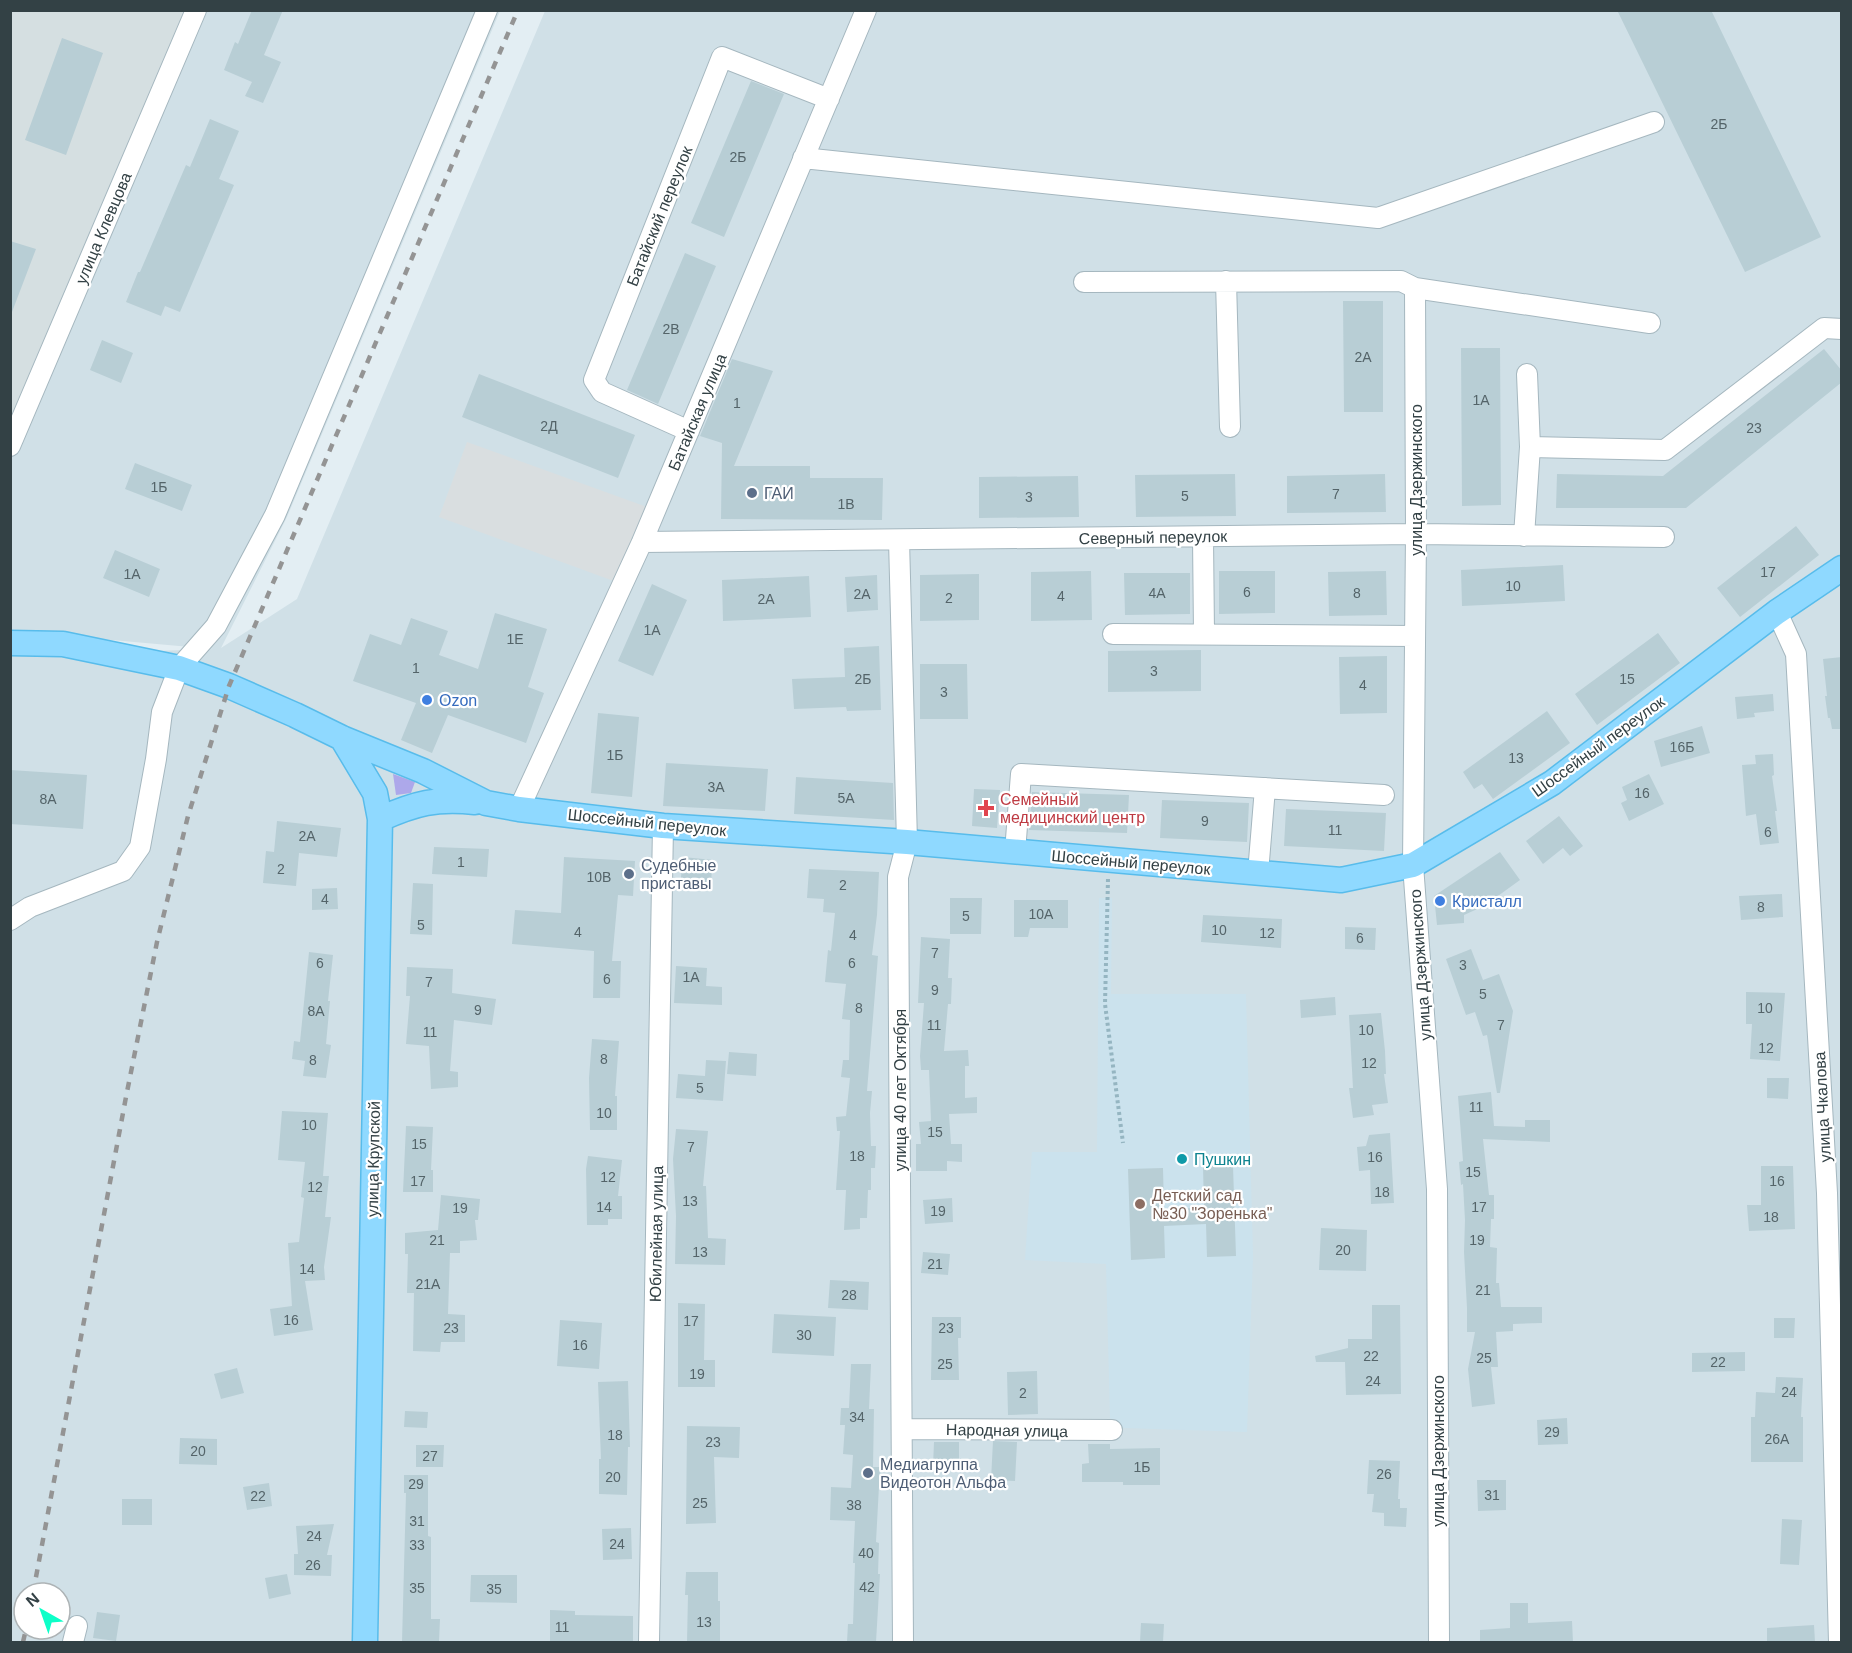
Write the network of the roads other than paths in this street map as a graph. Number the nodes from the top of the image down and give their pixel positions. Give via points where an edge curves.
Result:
1 (196, 10) edge
2 (487, 10) edge
3 (866, 10) edge
4 (828, 99) junction
5 (1654, 122) dead end
6 (803, 158) junction
7 (1226, 281) junction
8 (1084, 282) dead end
9 (1415, 288) junction
10 (1650, 323) dead end
11 (1842, 329) edge
12 (1527, 374) dead end
13 (1230, 427) dead end
14 (689, 430) junction
15 (10, 446) edge
16 (1530, 447) junction
17 (1416, 534) junction
18 (1524, 536) junction
19 (1203, 537) junction
20 (1664, 537) dead end
21 (899, 540) junction
22 (642, 542) junction
23 (1842, 568) edge
24 (1777, 612) junction
25 (1113, 634) dead end
26 (1204, 634) junction
27 (1415, 636) junction
28 (10, 643) edge
29 (179, 668) junction
30 (342, 738) junction
31 (1265, 788) junction
32 (1384, 795) dead end
33 (486, 803) junction
34 (519, 809) junction
35 (380, 819) junction
36 (663, 826) junction
37 (908, 842) junction
38 (1015, 852) junction
39 (1413, 865) junction
40 (1258, 873) junction
41 (10, 920) edge
42 (902, 1429) junction
43 (1112, 1431) dead end
44 (365, 1642) edge
45 (649, 1642) edge
46 (903, 1642) edge
47 (1439, 1642) edge
48 (1839, 1642) edge

1 - 15 street, улица Клевцова
2 - 29 street via 275,515 216,626
3 - 4 street, Батайская улица
4 - 6 street, Батайская улица
4 - 14 street, Батайский переулок via 722,57 594,380 602,392
5 - 6 street via 1378,218
6 - 14 street, Батайская улица
7 - 8 street
7 - 9 street via 1401,281
7 - 13 street
9 - 10 street
9 - 17 street, улица Дзержинского
11 - 16 street via 1824,328 1665,450
12 - 16 street
14 - 22 street, Батайская улица
16 - 18 street
17 - 18 street, Северный переулок
17 - 19 street, Северный переулок
17 - 27 street, улица Дзержинского
18 - 20 street, Северный переулок
19 - 21 street, Северный переулок
19 - 26 street
21 - 22 street, Северный переулок
21 - 37 street, улица 40 лет Октября
22 - 34 street, Батайская улица
23 - 24 main road, Шоссейный переулок
24 - 39 main road, Шоссейный переулок via 1552,783
24 - 48 street, улица Чкалова via 1796,654 1827,1193
25 - 26 street
26 - 27 street
27 - 39 street, улица Дзержинского
28 - 29 main road via 63,644
29 - 30 main road via 229,686
29 - 41 street via 162,712 140,847 123,871 30,907
30 - 33 main road, Шоссейный переулок via 423,771
30 - 35 main road, улица Крупской via 375,793
31 - 32 street
31 - 38 street via 1021,774
31 - 40 street
33 - 34 main road, Шоссейный переулок
33 - 35 main road via 448,800 410,806
34 - 36 main road, Шоссейный переулок
35 - 44 main road, улица Крупской
36 - 37 main road, Шоссейный переулок
36 - 45 street, Юбилейная улица
37 - 38 main road, Шоссейный переулок
37 - 42 street, улица 40 лет Октября via 898,877
38 - 40 main road, Шоссейный переулок
39 - 40 main road, Шоссейный переулок via 1341,880
39 - 47 street, улица Дзержинского via 1437,1189
42 - 43 street, Народная улица
42 - 46 street, улица 40 лет Октября

